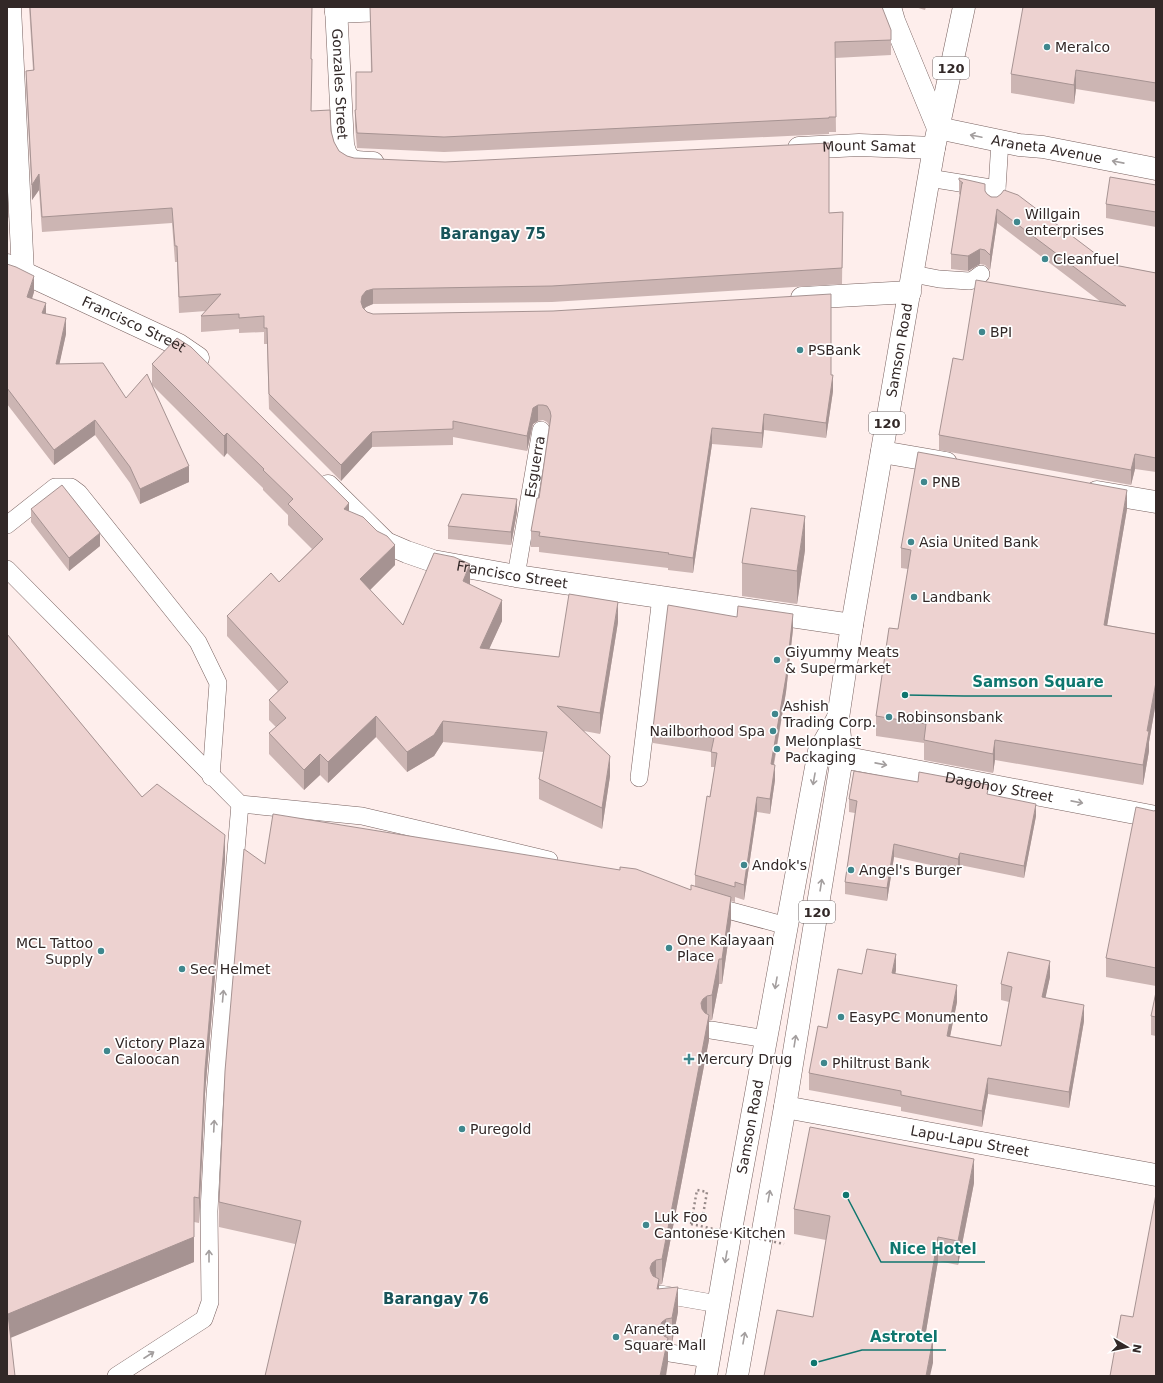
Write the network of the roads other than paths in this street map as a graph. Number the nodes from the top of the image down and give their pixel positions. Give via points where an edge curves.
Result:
1 (10, 7) edge
2 (454, 7) edge
3 (890, 7) edge
4 (964, 7) edge
5 (336, 9) edge
6 (936, 138) junction
7 (1000, 141) junction
8 (780, 149) edge
9 (392, 163) edge
10 (1156, 169) edge
11 (929, 178) junction
12 (15, 269) edge
13 (981, 274) dead end
14 (911, 283) junction
15 (782, 300) edge
16 (210, 369) edge
17 (541, 430) dead end
18 (882, 452) junction
19 (968, 468) edge
20 (312, 470) edge
21 (1078, 488) edge
22 (1156, 502) edge
23 (7, 525) edge
24 (7, 569) edge
25 (516, 576) junction
26 (661, 597) junction
27 (852, 625) junction
28 (838, 718) junction
29 (842, 757) junction
30 (211, 777) junction
31 (639, 778) dead end
32 (240, 804) junction
33 (1156, 817) edge
34 (564, 864) edge
35 (697, 902) edge
36 (787, 926) junction
37 (711, 1030) dead end
38 (766, 1039) junction
39 (784, 1107) junction
40 (1156, 1175) edge
41 (660, 1294) edge
42 (718, 1304) junction
43 (670, 1354) dead end
44 (707, 1368) edge
45 (116, 1376) edge
46 (737, 1376) edge

1 - 12 main road
2 - 5 main road
3 - 6 main road
4 - 6 main road, Samson Road / 120
5 - 9 main road, Gonzales Street via 345,154 348,159 354,161
7 -> 6 main road, Araneta Avenue
6 - 8 main road, Mount Samat
6 - 11 main road, Samson Road / 120
10 -> 7 main road, Araneta Avenue
7 - 11 lane via 996,196
11 - 14 main road, Samson Road / 120
12 - 16 main road, Francisco Street via 179,345
13 - 14 lane via 969,281 939,279
14 - 15 main road
14 - 18 main road, Samson Road / 120
17 - 25 lane, Esguerra
18 - 19 main road
18 - 27 main road, Samson Road / 120
20 - 25 main road, Francisco Street via 386,543 433,561
21 - 22 main road
23 - 30 lane via 55,488 71,488 79,493 198,642 218,683
24 - 30 lane
25 - 26 main road, Francisco Street
26 - 27 main road, Francisco Street
26 - 31 lane
27 - 28 main road, Samson Road / 120
28 - 29 main road, Samson Road / 120
28 -> 36 main road, Samson Road / 120 via 819,751
29 -> 33 main road, Dagohoy Street
39 -> 29 main road, Samson Road / 120
30 - 32 lane
32 - 34 lane via 362,816
45 -> 32 lane via 204,1319 210,1302 209,1211 215,1095
35 - 36 lane
36 -> 38 main road, Samson Road / 120
37 - 38 lane
38 -> 42 main road, Samson Road / 120
39 - 40 main road, Lapu-Lapu Street
46 -> 39 main road, Samson Road / 120
41 - 42 lane
42 - 44 main road, Samson Road / 120
43 - 44 lane

